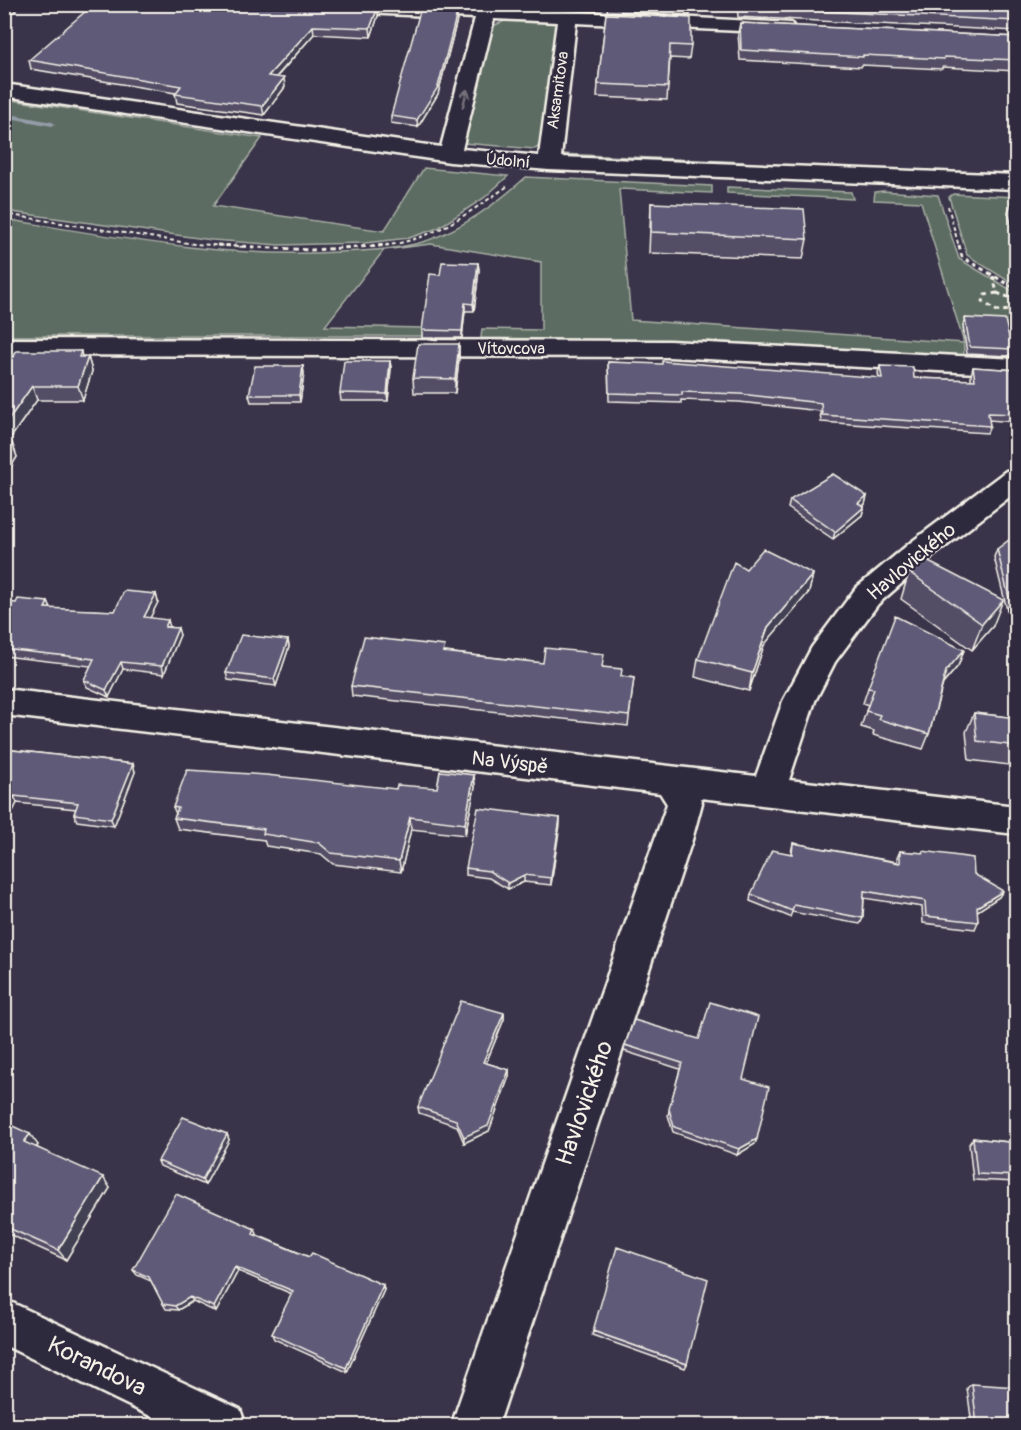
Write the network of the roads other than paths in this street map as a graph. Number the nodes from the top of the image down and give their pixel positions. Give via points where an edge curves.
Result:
1 (296, 4) edge
2 (531, 10) edge
3 (486, 14) junction
4 (567, 17) junction
5 (804, 28) edge
6 (4, 90) edge
7 (450, 154) junction
8 (540, 163) junction
9 (1017, 182) edge
10 (4, 347) edge
11 (1017, 367) edge
12 (1017, 478) edge
13 (4, 702) edge
14 (672, 783) junction
15 (768, 793) junction
16 (1017, 820) edge
17 (4, 1321) edge
18 (223, 1425) edge
19 (474, 1425) edge

1 - 3 street
2 - 3 street
2 - 4 street
7 -> 3 street
4 - 5 street
4 - 8 street, Aksamitova
6 - 7 street, Údolní via 418,158
7 - 8 street, Údolní
8 - 9 street, Údolní
10 - 11 street, Vítovcova via 669,349
12 - 15 street, Havlovického via 867,596 823,656 799,701
13 - 14 street, Na Výspě
14 - 15 street, Na Výspě
14 - 19 street, Havlovického via 685,803 674,840
15 - 16 street, Na Výspě
17 - 18 street, Korandova

